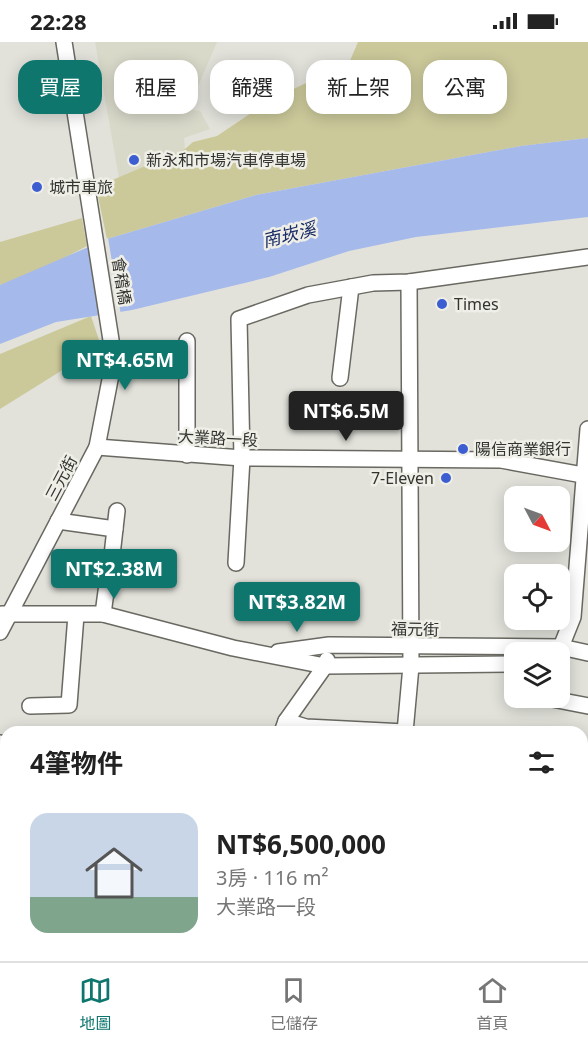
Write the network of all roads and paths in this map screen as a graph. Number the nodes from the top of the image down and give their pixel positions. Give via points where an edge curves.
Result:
1 (64, 42) edge
2 (588, 257) edge
3 (409, 282) junction
4 (351, 287) junction
5 (111, 328) joint
6 (188, 341) dead end
7 (340, 378) dead end
8 (588, 429) edge
9 (97, 447) junction
10 (187, 455) junction
11 (242, 458) junction
12 (410, 459) junction
13 (586, 475) edge
14 (117, 511) dead end
15 (58, 521) junction
16 (115, 529) junction
17 (236, 563) dead end
18 (111, 564) dead end
19 (107, 584) dead end
20 (103, 614) junction
21 (76, 615) junction
22 (3, 616) edge
23 (0, 632) edge
24 (562, 642) edge
25 (330, 645) junction
26 (409, 647) junction
27 (504, 649) edge
28 (570, 651) edge
29 (269, 653) junction
30 (588, 653) edge
31 (504, 664) edge
32 (325, 666) junction
33 (411, 666) junction
34 (570, 702) edge
35 (30, 706) dead end
36 (588, 706) edge
37 (285, 726) edge
38 (406, 726) edge

1 - 5 street, 會稽橋
2 - 3 street
3 - 4 street
3 - 12 street
4 - 7 street
4 - 11 street via 308,295 239,319
5 - 9 street, 三元街 via 114,358
6 - 10 street
8 - 13 street
9 - 10 street, 大業路一段
9 - 15 street, 三元街
10 - 11 street, 大業路一段
11 - 12 street, 大業路一段
11 - 17 street
12 - 13 street, 大業路一段 via 501,460
12 - 26 street
13 - 24 street via 573,617
14 - 16 street
15 - 16 street
15 - 22 street, 三元街
16 - 18 street
19 - 20 street
20 - 21 street, 福元街
20 - 29 street, 福元街 via 233,648
21 - 22 street, 福元街
21 - 35 street via 69,705
22 - 23 street, 三元街
25 - 26 street, 福元街
25 - 29 street, 福元街
25 - 32 street
26 - 27 street, 福元街
26 - 33 street
28 - 30 street, 福元街
29 - 32 street, 福元街
31 - 33 street, 福元街
32 - 33 street, 福元街
32 - 37 street
33 - 38 street
34 - 36 street

